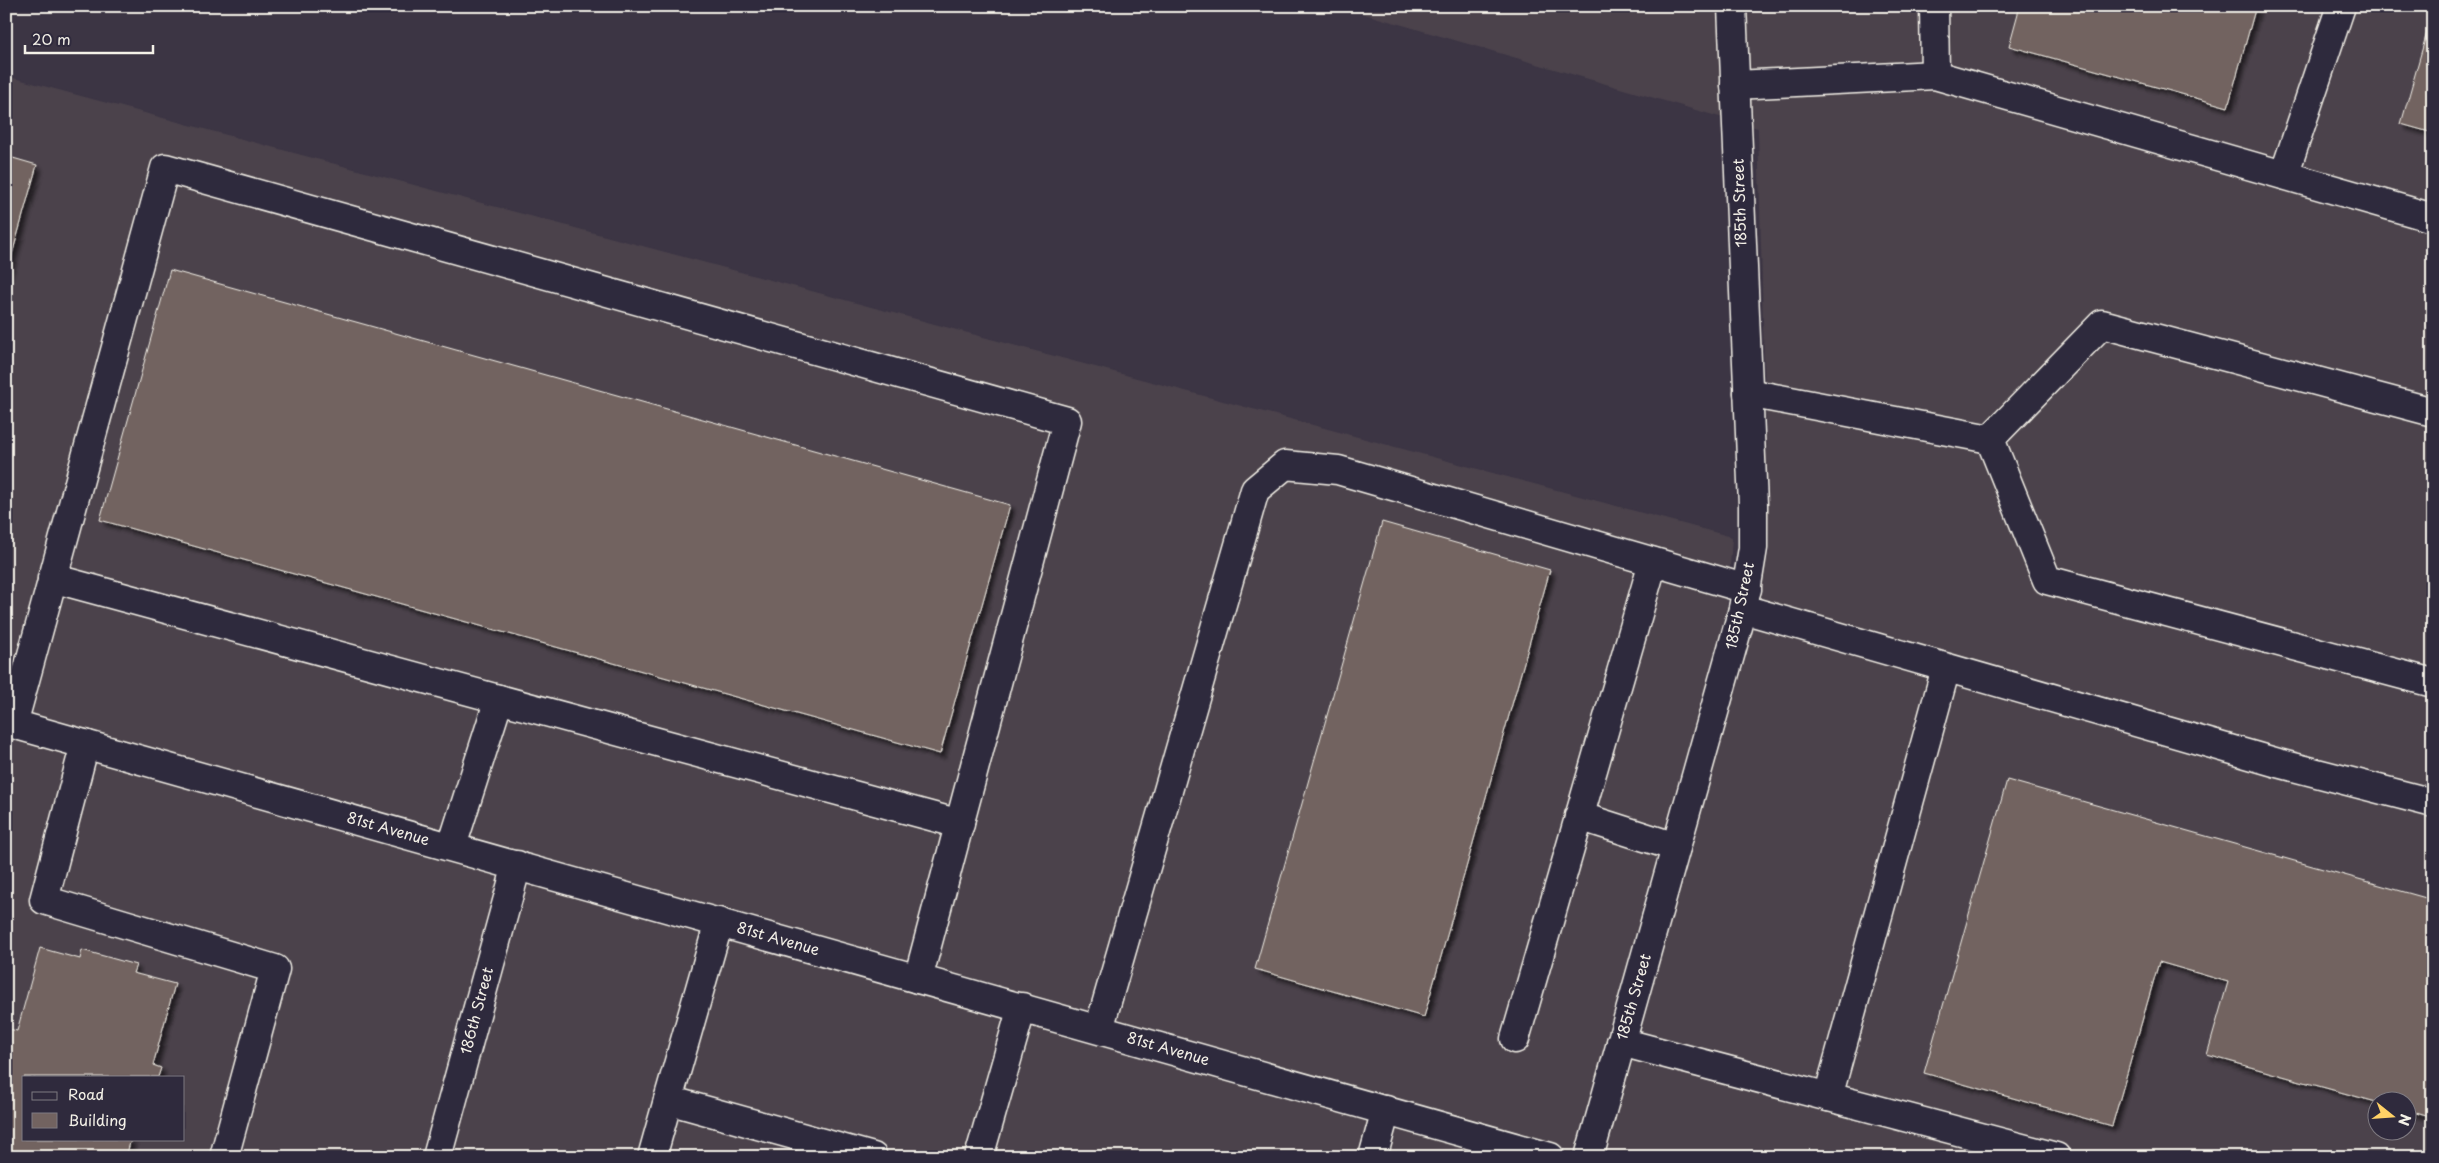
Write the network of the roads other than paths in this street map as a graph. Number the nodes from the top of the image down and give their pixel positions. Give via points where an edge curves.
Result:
1 (1732, 6) edge
2 (1934, 6) edge
3 (2341, 6) edge
4 (1936, 75) junction
5 (1735, 85) junction
6 (2284, 175) junction
7 (2433, 218) edge
8 (1748, 393) junction
9 (2433, 412) edge
10 (1990, 439) junction
11 (1653, 562) junction
12 (52, 578) junction
13 (1745, 599) junction
14 (1946, 668) junction
15 (2433, 683) edge
16 (499, 699) junction
17 (10, 723) edge
18 (85, 744) junction
19 (2433, 803) edge
20 (1579, 816) junction
21 (960, 824) junction
22 (452, 846) junction
23 (1676, 847) junction
24 (517, 865) junction
25 (719, 922) junction
26 (918, 978) junction
27 (1022, 1007) junction
28 (1099, 1029) junction
29 (1515, 1039) dead end
30 (1621, 1042) junction
31 (1828, 1097) junction
32 (668, 1100) junction
33 (1386, 1110) junction
34 (224, 1157) edge
35 (437, 1157) edge
36 (652, 1157) edge
37 (872, 1157) edge
38 (979, 1157) edge
39 (1374, 1157) edge
40 (1550, 1157) edge
41 (1589, 1157) edge
42 (2056, 1157) edge

1 - 5 street, 185th Street
2 - 4 street
3 - 6 street
4 - 5 street
4 - 6 street
5 - 8 street, 185th Street
6 - 7 street
8 - 10 street
8 - 13 street, 185th Street via 1753,505 1752,548
9 - 10 street via 2102,324
10 - 15 street via 2047,580
11 - 13 street
11 - 20 street
11 - 28 street via 1338,470 1285,465 1255,490
12 - 16 street
12 - 17 street
12 - 21 street via 165,168 1067,421
13 - 14 street
13 - 23 street, 185th Street
14 - 19 street via 2278,763
14 - 31 street
16 - 21 street
16 - 22 street
17 - 18 street, 81st Avenue
18 - 22 street, 81st Avenue
18 - 34 street via 44,900 275,969
20 - 23 street
20 - 29 street
21 - 26 street
22 - 24 street, 81st Avenue
23 - 30 street, 185th Street
24 - 25 street, 81st Avenue
24 - 35 street, 186th Street
25 - 26 street, 81st Avenue
25 - 32 street
26 - 27 street, 81st Avenue
27 - 28 street, 81st Avenue
27 - 38 street
28 - 33 street, 81st Avenue
30 - 31 street
30 - 41 street, 185th Street
31 - 42 street
32 - 36 street
32 - 37 street
33 - 39 street
33 - 40 street, 81st Avenue

